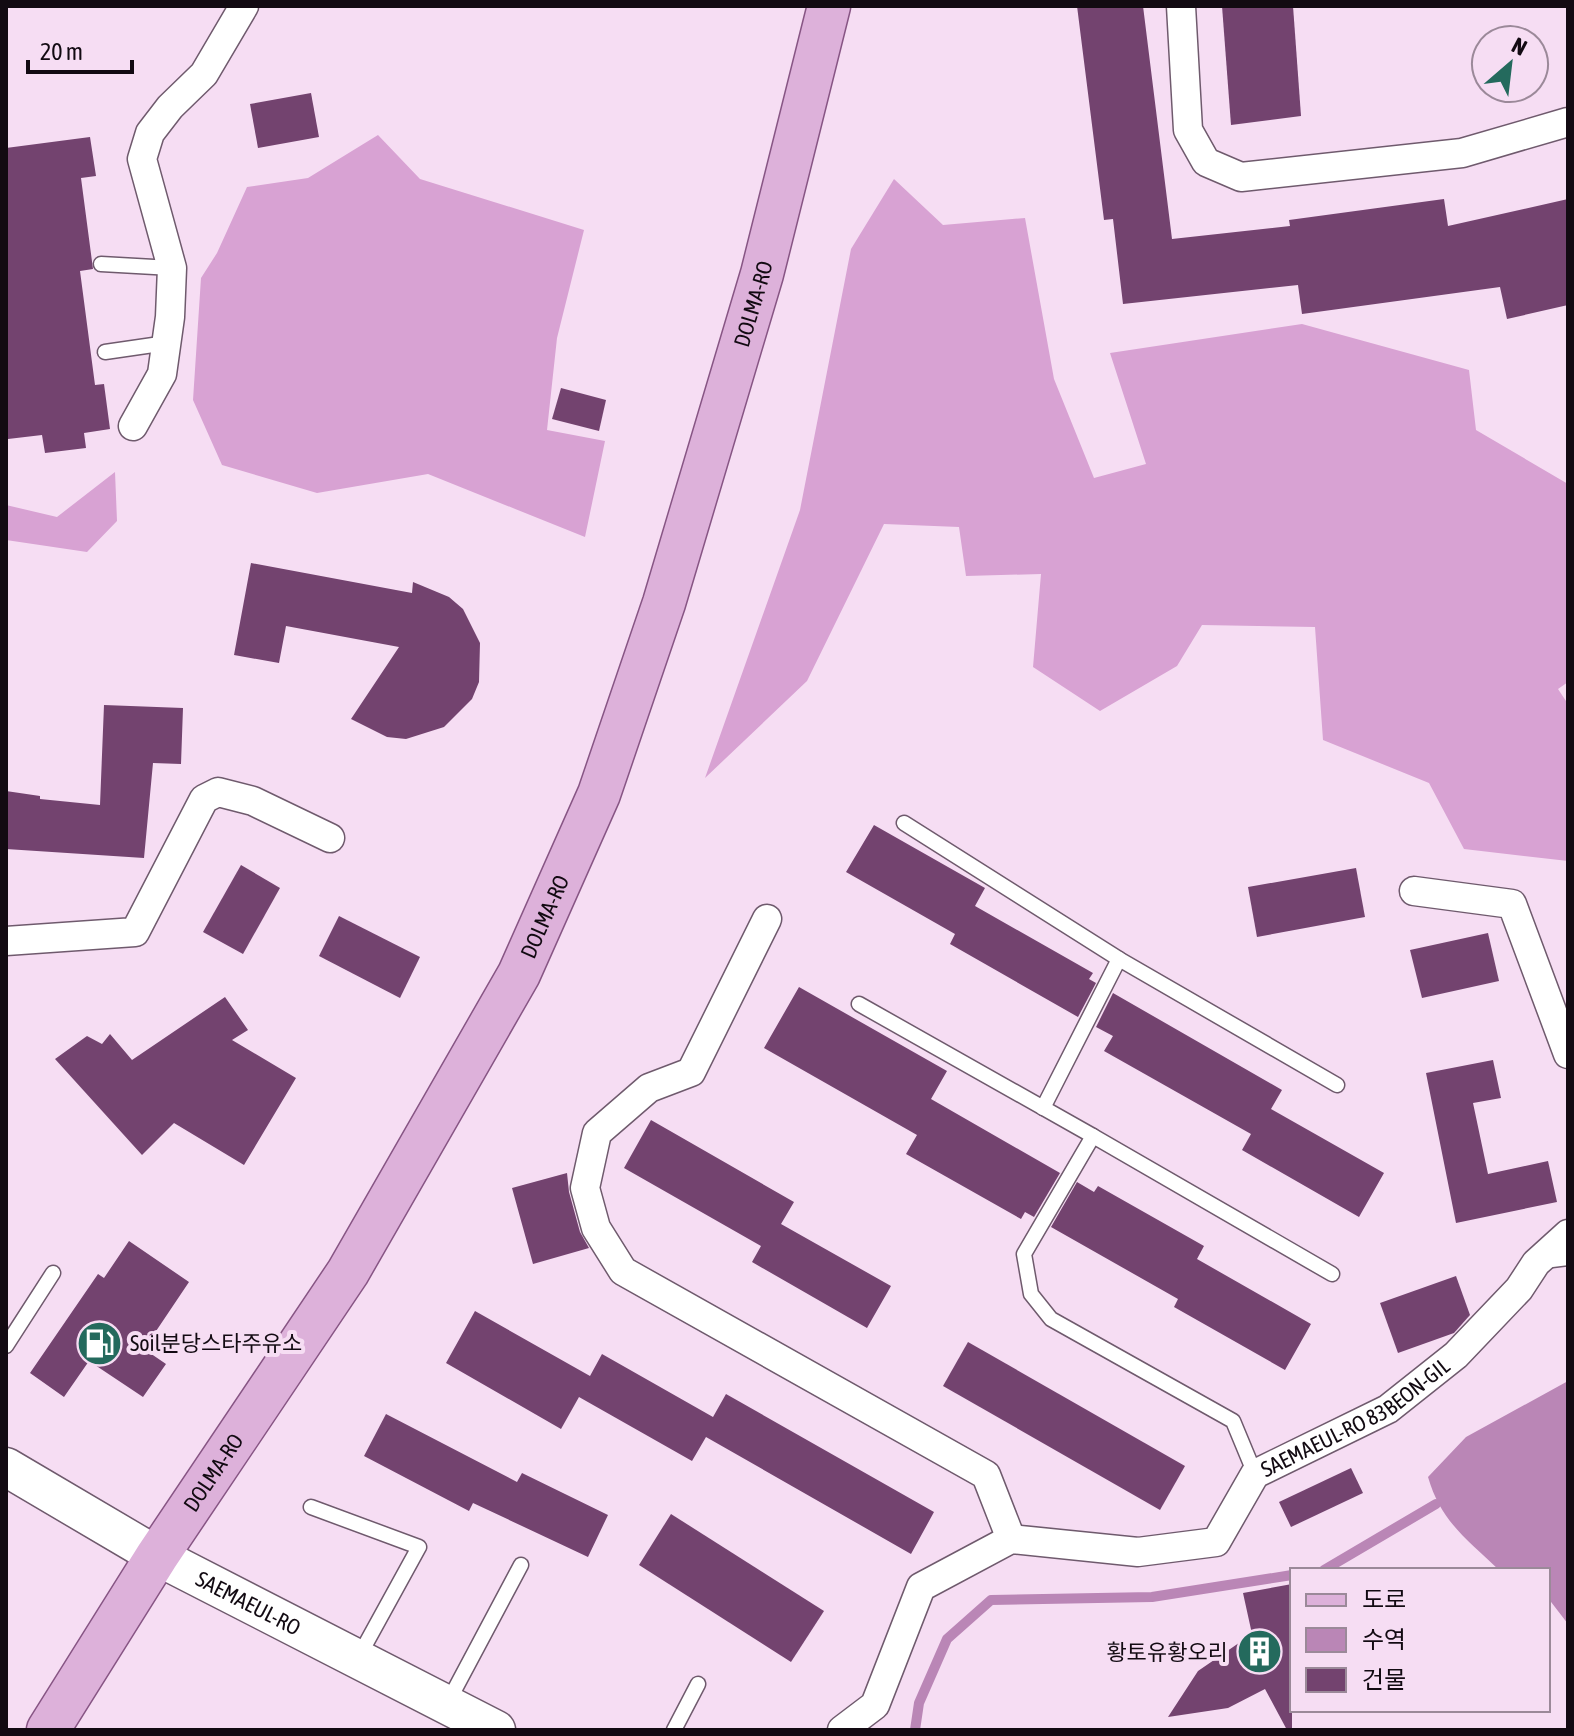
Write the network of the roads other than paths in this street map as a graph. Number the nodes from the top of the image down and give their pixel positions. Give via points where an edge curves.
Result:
1 (244, 6) edge
2 (829, 6) edge
3 (1181, 6) edge
4 (1568, 122) edge
5 (101, 264) dead end
6 (172, 268) junction
7 (167, 343) junction
8 (105, 352) dead end
9 (133, 426) dead end
10 (904, 823) dead end
11 (330, 838) dead end
12 (1414, 891) dead end
13 (767, 919) dead end
14 (6, 941) edge
15 (1119, 959) junction
16 (859, 1004) dead end
17 (1568, 1054) edge
18 (1337, 1085) dead end
19 (1043, 1108) junction
20 (1093, 1136) junction
21 (1568, 1234) edge
22 (1568, 1258) edge
23 (1536, 1263) junction
24 (53, 1273) dead end
25 (1332, 1274) dead end
26 (6, 1346) edge
27 (6, 1467) edge
28 (1255, 1474) junction
29 (311, 1507) dead end
30 (1011, 1539) junction
31 (157, 1556) junction
32 (521, 1565) dead end
33 (358, 1659) junction
34 (698, 1684) dead end
35 (447, 1705) junction
36 (48, 1730) edge
37 (496, 1730) edge
38 (674, 1730) edge
39 (842, 1730) edge

1 - 6 street via 204,74 150,133 142,159
2 - 31 main road, DOLMA-RO via 762,274 664,603 599,794 519,974 442,1111 348,1272
3 - 4 street via 1188,130 1206,162 1241,177 1462,153
5 - 6 lane
6 - 7 street
7 - 8 lane
7 - 9 street via 162,374
10 - 15 lane
11 - 14 street via 253,801 218,792 204,799 135,932
12 - 17 street via 1512,904
13 - 30 street via 691,1072 649,1088 597,1133 585,1188 596,1228 623,1271 986,1475
15 - 18 lane
15 - 19 lane
16 - 19 lane
19 - 20 lane
20 - 25 lane
20 - 28 lane via 1024,1254 1031,1294 1051,1319 1233,1421
21 - 23 street, SAEMAEUL-RO 83BEON-GIL
22 - 23 lane
23 - 28 street, SAEMAEUL-RO 83BEON-GIL via 1519,1289 1456,1355 1388,1409
24 - 26 lane
27 - 31 street, SAEMAEUL-RO
28 - 30 street, SAEMAEUL-RO 83BEON-GIL via 1216,1542 1138,1552
29 - 33 lane via 419,1547
30 - 39 street via 921,1587 875,1705
31 - 33 street, SAEMAEUL-RO
31 - 36 main road, DOLMA-RO
32 - 35 lane
33 - 35 street, SAEMAEUL-RO
34 - 38 lane
35 - 37 street, SAEMAEUL-RO

